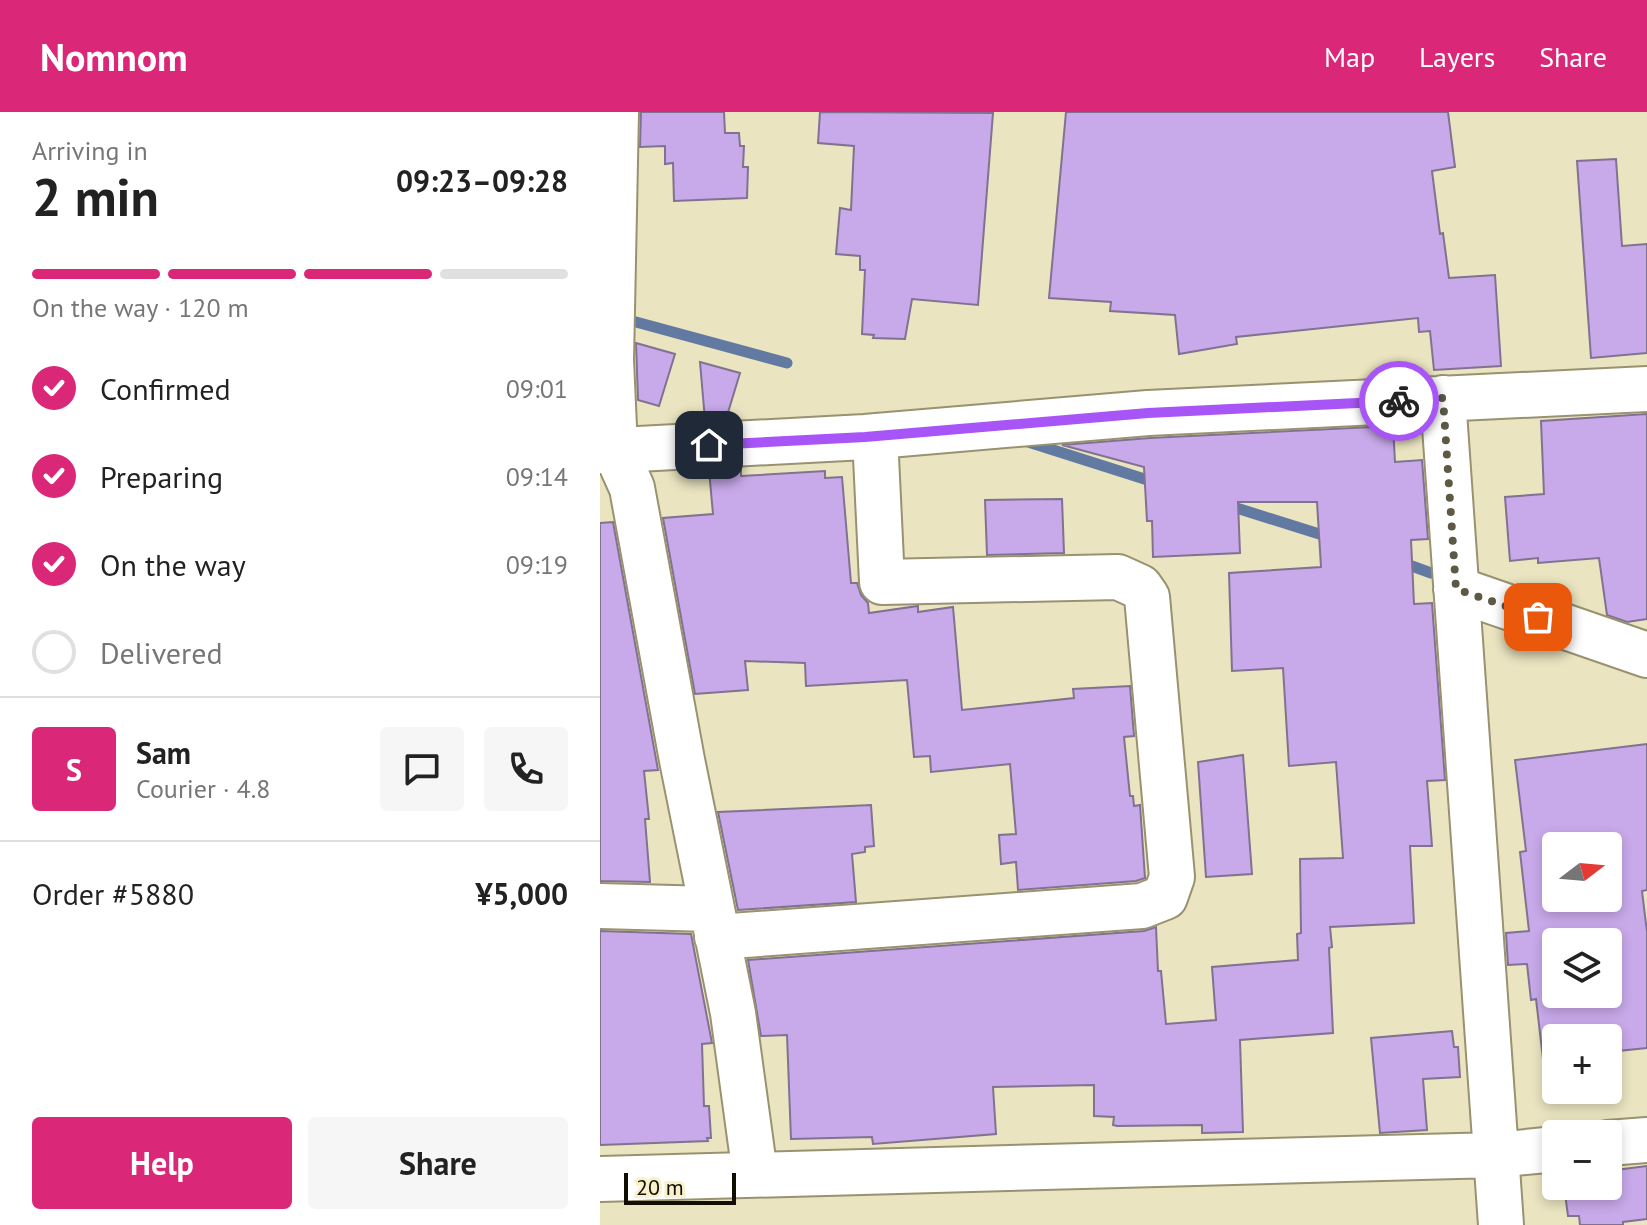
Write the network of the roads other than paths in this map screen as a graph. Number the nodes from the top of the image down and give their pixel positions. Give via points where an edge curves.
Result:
1 (616, 112) edge
2 (606, 317) edge
3 (1647, 389) edge
4 (1443, 398) junction
5 (875, 436) junction
6 (607, 450) edge
7 (1456, 589) junction
8 (1647, 655) edge
9 (600, 906) edge
10 (714, 923) junction
11 (1647, 1140) edge
12 (1622, 1142) edge
13 (1542, 1150) edge
14 (1496, 1155) junction
15 (755, 1174) junction
16 (600, 1179) edge
17 (1501, 1225) edge

1 - 2 street
2 - 6 street
3 - 4 street
4 - 5 street via 1148,413
4 - 7 street
5 - 6 street
5 - 10 street via 882,582 1118,577 1140,587 1147,597 1170,887 1165,897 1142,906
6 - 10 street via 632,488
7 - 8 street
7 - 14 street
9 - 10 street
10 - 15 street via 733,1013
11 - 12 street
13 - 14 street
14 - 15 street
14 - 17 street
15 - 16 street

